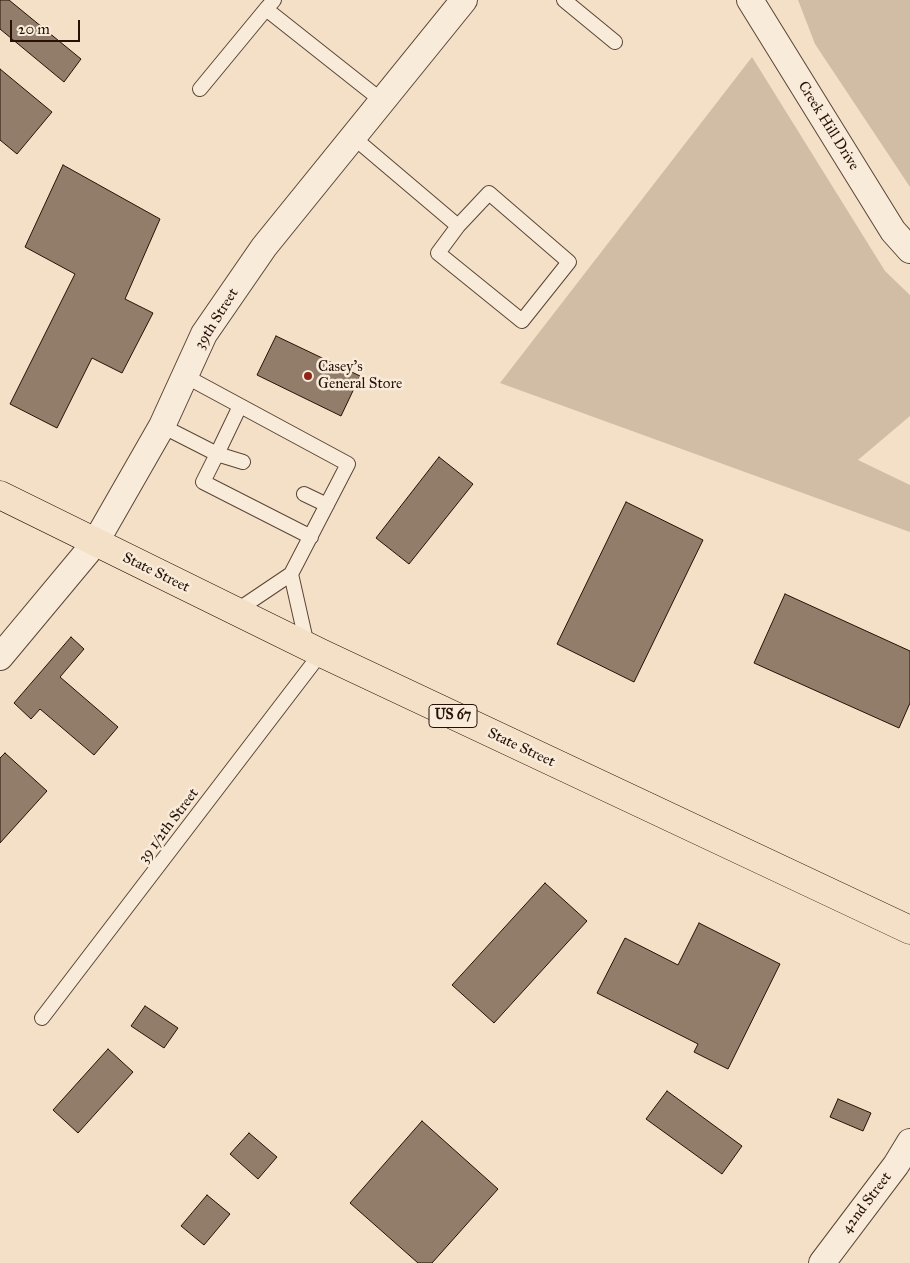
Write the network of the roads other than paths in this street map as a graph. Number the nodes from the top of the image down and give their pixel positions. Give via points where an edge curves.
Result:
1 (464, 0) edge
2 (564, 0) edge
3 (750, 0) edge
4 (270, 5) edge
5 (615, 42) dead end
6 (200, 89) dead end
7 (381, 100) junction
8 (353, 137) junction
9 (458, 226) junction
10 (910, 250) edge
11 (185, 376) junction
12 (240, 406) junction
13 (162, 426) junction
14 (217, 454) junction
15 (243, 462) dead end
16 (304, 494) dead end
17 (0, 496) edge
18 (327, 505) junction
19 (311, 537) junction
20 (96, 543) junction
21 (291, 574) junction
22 (236, 612) junction
23 (314, 650) junction
24 (0, 657) edge
25 (910, 930) edge
26 (42, 1018) dead end
27 (910, 1142) edge
28 (822, 1263) edge

1 - 7 street, 39th Street
2 - 5 lane
3 - 10 street, Creek Hill Drive via 893,231
4 - 6 lane
4 - 7 lane
7 - 8 street, 39th Street
8 - 9 lane
8 - 11 street, 39th Street via 264,247 204,334
9 - 9 lane via 489,193 569,262 522,321 438,253
11 - 12 lane
11 - 13 street, 39th Street
12 - 14 lane
12 - 18 lane via 348,464
13 - 14 lane
13 - 20 street, 39th Street
14 - 15 lane
14 - 19 lane via 204,482
16 - 18 lane
17 - 20 main road, State Street / US 67
18 - 19 lane
19 - 21 lane
20 - 22 main road, State Street / US 67
20 - 24 street, 39th Street
21 - 22 lane
21 - 23 lane
22 - 23 main road, State Street / US 67
23 - 25 main road, State Street / US 67
23 - 26 lane, 39 1/2th Street
27 - 28 street, 42nd Street

